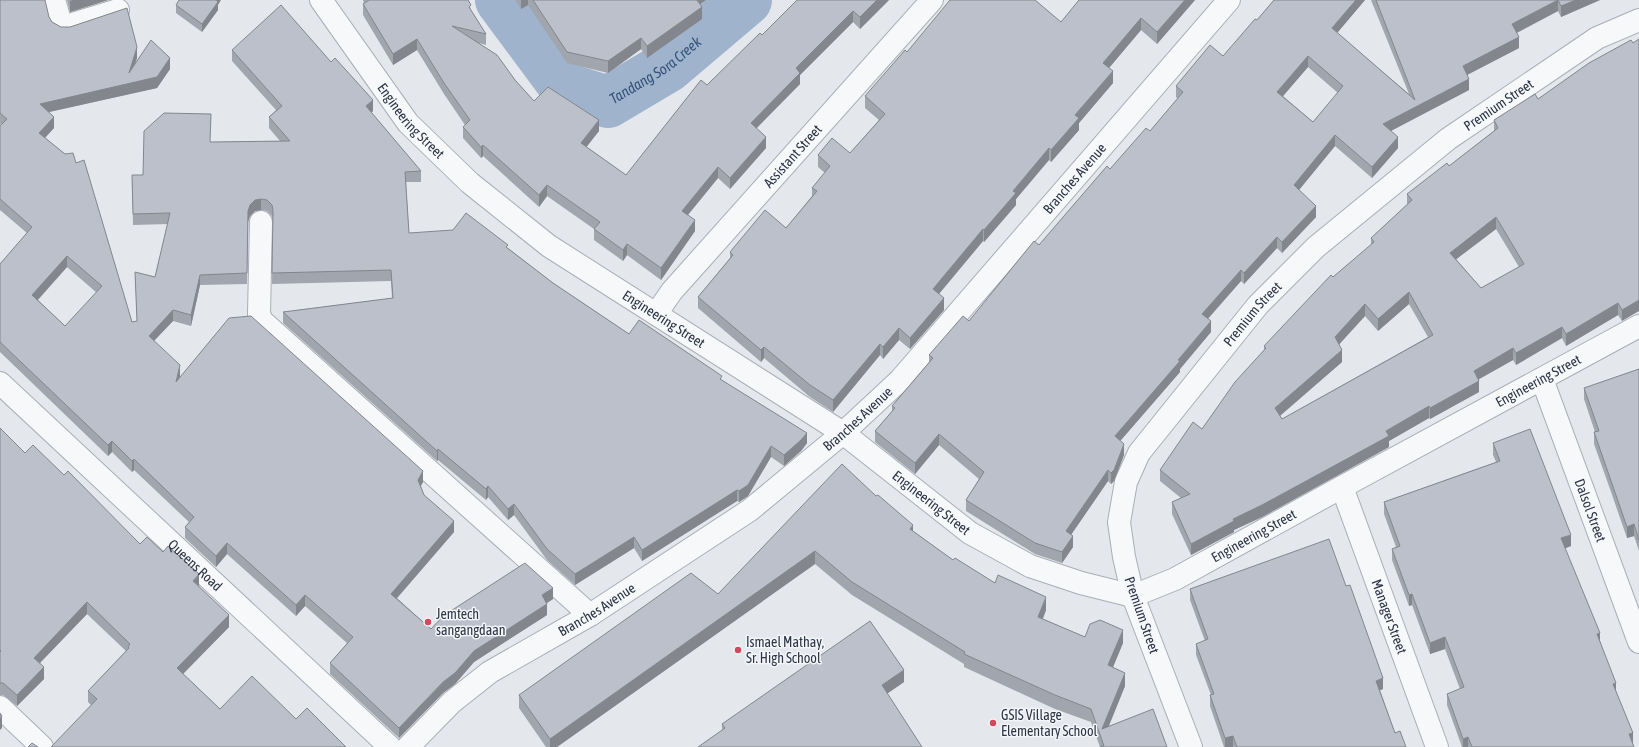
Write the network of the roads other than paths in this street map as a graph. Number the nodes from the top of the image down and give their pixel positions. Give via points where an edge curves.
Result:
1 (54, 0) edge
2 (321, 0) edge
3 (932, 0) edge
4 (1229, 0) edge
5 (118, 10) edge
6 (1639, 20) edge
7 (261, 222) dead end
8 (656, 314) junction
9 (1639, 326) edge
10 (1542, 379) junction
11 (0, 383) edge
12 (843, 433) junction
13 (1342, 486) junction
14 (1133, 596) junction
15 (590, 615) junction
16 (1639, 642) edge
17 (0, 707) edge
18 (42, 747) edge
19 (390, 747) edge
20 (408, 747) edge
21 (1191, 747) edge
22 (1437, 747) edge

1 - 5 street via 61,24 66,26
2 - 8 street, Engineering Street via 408,123 470,183 549,246
3 - 8 street, Assistant Street via 672,291
4 - 12 street, Branches Avenue via 900,380
6 - 14 street, Premium Street via 1597,38 1448,139 1316,247 1258,305 1139,453 1126,482 1119,522
7 - 15 street via 258,314 262,321
8 - 12 street, Engineering Street
9 - 10 street, Engineering Street
10 - 13 street, Engineering Street
10 - 16 street, Dalsol Street
11 - 19 street, Queens Road
12 - 14 street, Engineering Street via 970,533 1030,566
12 - 15 street, Branches Avenue via 750,510
13 - 14 street, Engineering Street via 1175,579
13 - 22 street, Manager Street
14 - 21 street, Premium Street
15 - 20 street, Branches Avenue via 490,672 452,702
17 - 18 street

